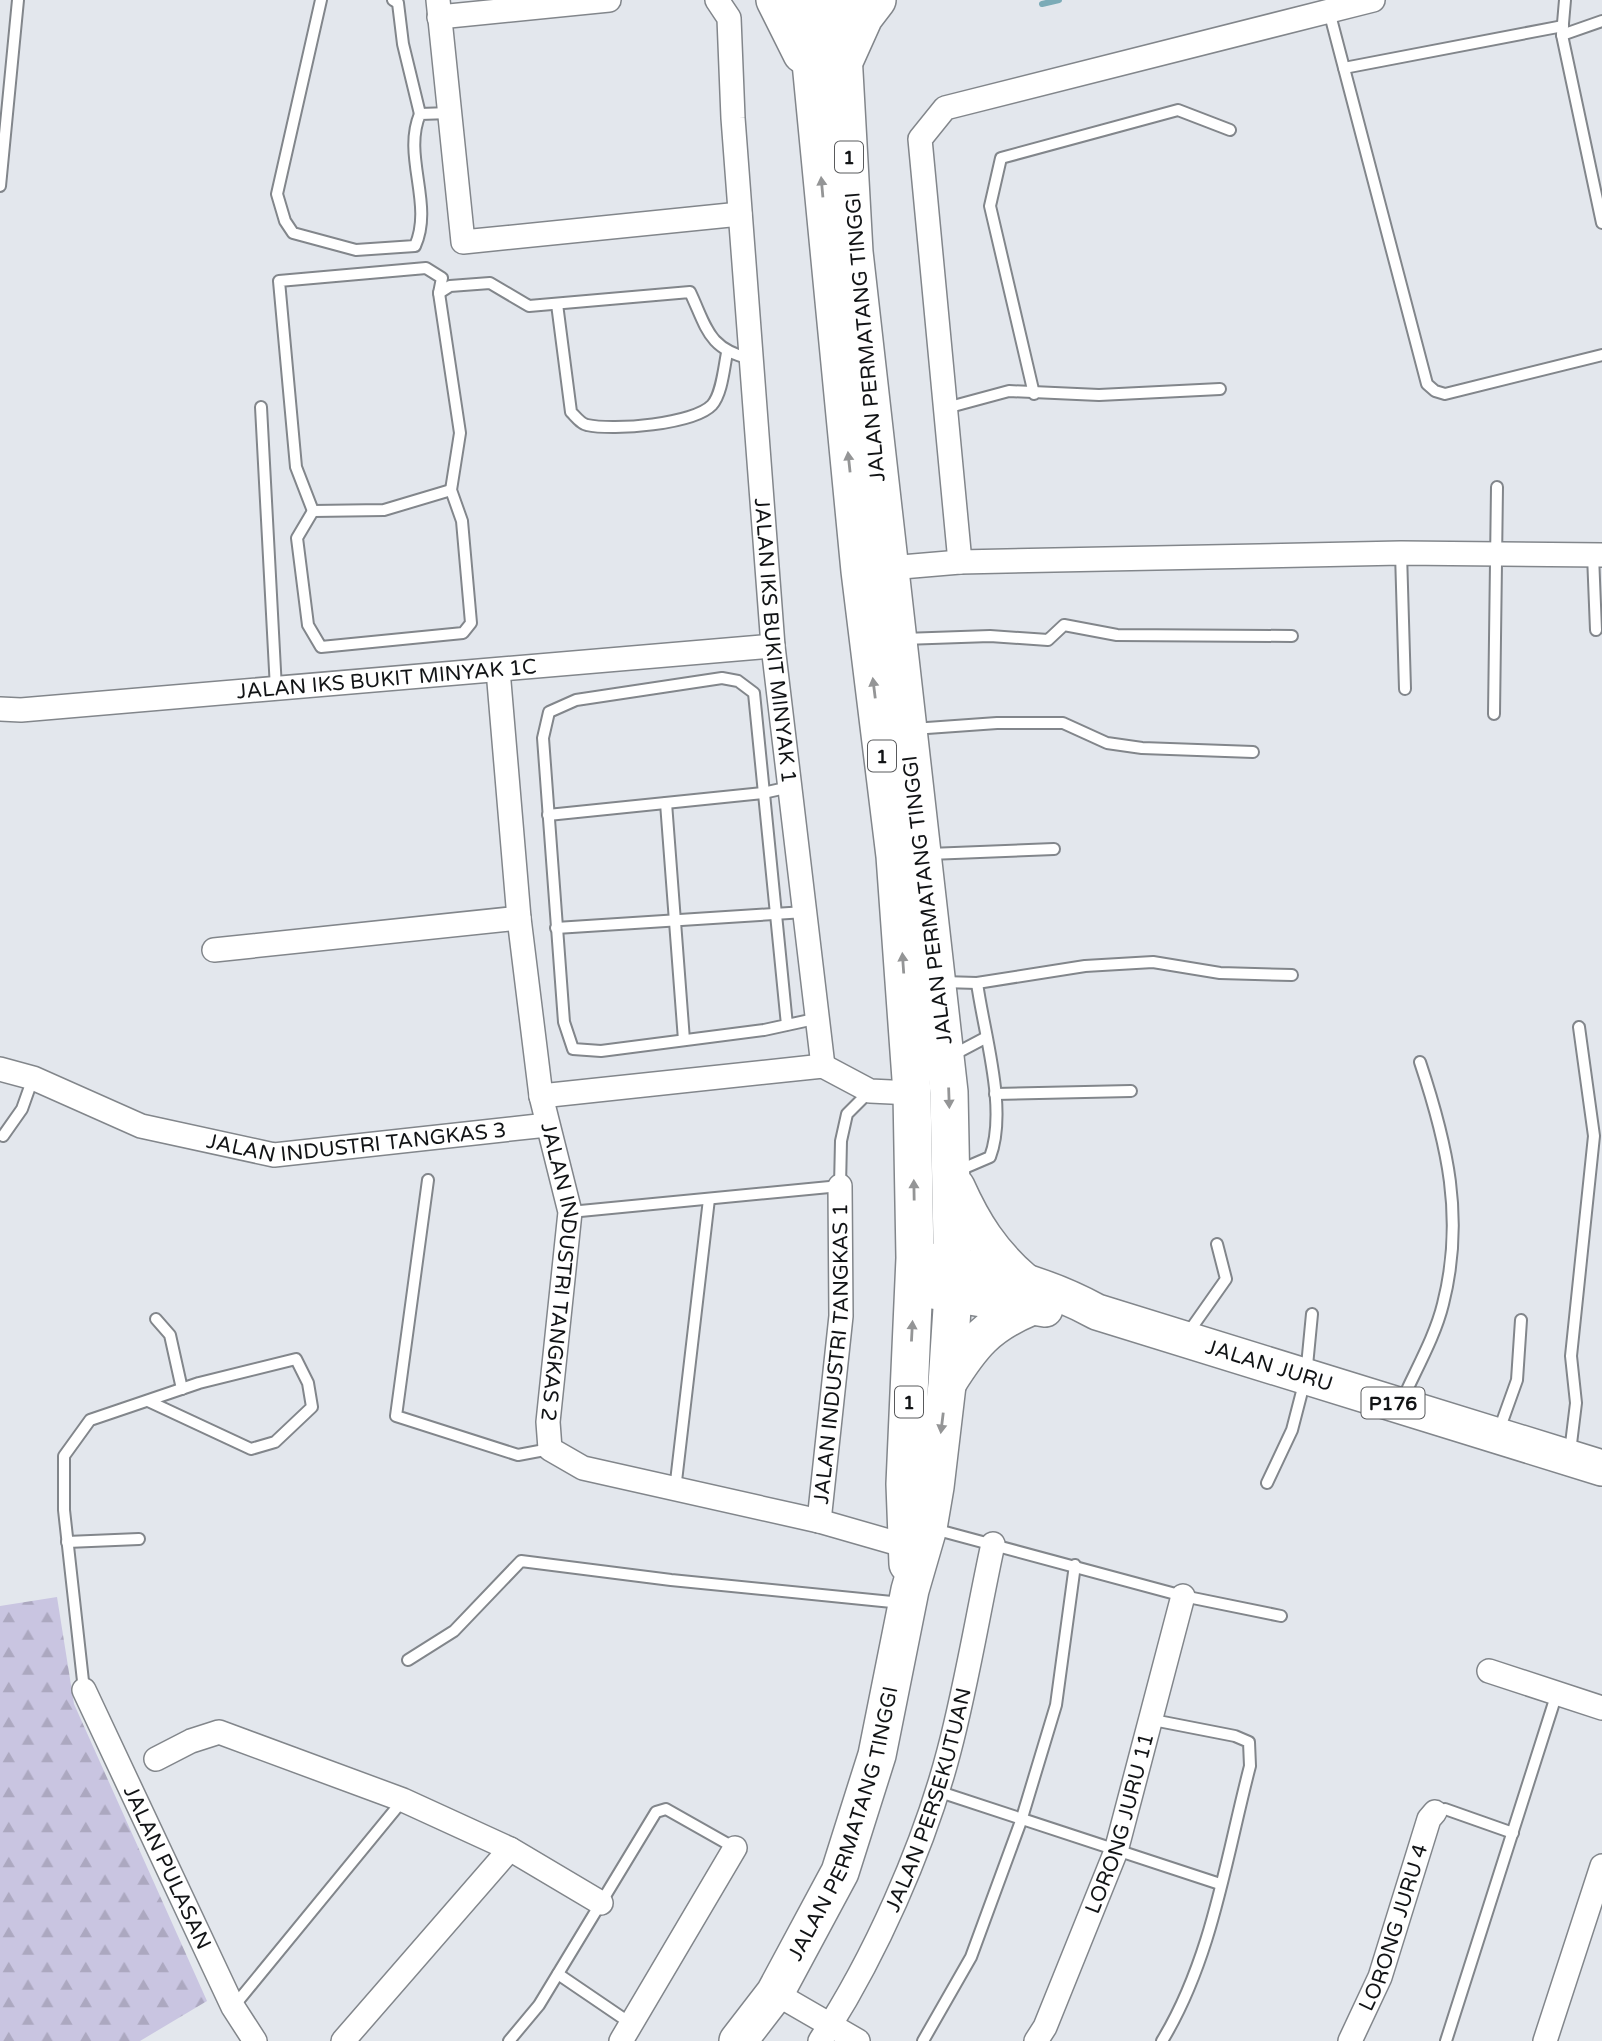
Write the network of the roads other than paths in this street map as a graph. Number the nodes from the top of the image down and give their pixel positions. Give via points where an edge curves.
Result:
1 (18, 0) edge
2 (321, 0) edge
3 (393, 0) edge
4 (609, 0) edge
5 (775, 0) edge
6 (805, 0) edge
7 (840, 0) edge
8 (877, 0) edge
9 (1373, 0) edge
10 (1565, 0) edge
11 (439, 8) edge
12 (723, 9) edge
13 (1329, 11) junction
14 (1602, 21) edge
15 (1563, 31) junction
16 (828, 68) junction
17 (1343, 68) junction
18 (450, 113) junction
19 (420, 114) junction
20 (1230, 130) dead end
21 (0, 186) edge
22 (740, 214) junction
23 (1602, 223) edge
24 (439, 293) junction
25 (557, 304) junction
26 (727, 353) junction
27 (1602, 355) edge
28 (751, 359) junction
29 (1220, 389) dead end
30 (1034, 394) junction
31 (261, 407) dead end
32 (946, 408) junction
33 (1497, 487) dead end
34 (451, 490) junction
35 (313, 511) junction
36 (1401, 553) junction
37 (1495, 554) junction
38 (1598, 555) edge
39 (960, 562) junction
40 (874, 569) junction
41 (1596, 630) dead end
42 (1292, 636) dead end
43 (883, 641) junction
44 (773, 646) junction
45 (498, 670) junction
46 (276, 689) junction
47 (1405, 690) dead end
48 (0, 709) edge
49 (1493, 714) dead end
50 (893, 730) junction
51 (1253, 752) dead end
52 (790, 787) junction
53 (763, 793) junction
54 (666, 803) junction
55 (548, 815) junction
56 (1054, 849) dead end
57 (907, 855) junction
58 (806, 912) junction
59 (775, 915) junction
60 (519, 918) junction
61 (675, 920) junction
62 (556, 928) junction
63 (214, 950) dead end
64 (1292, 975) dead end
65 (937, 982) junction
66 (977, 983) junction
67 (819, 1018) junction
68 (787, 1026) junction
69 (1579, 1027) dead end
70 (985, 1038) junction
71 (684, 1040) junction
72 (945, 1059) junction
73 (1420, 1062) dead end
74 (823, 1066) junction
75 (0, 1069) edge
76 (33, 1079) junction
77 (870, 1091) junction
78 (1131, 1091) dead end
79 (912, 1093) junction
80 (995, 1094) junction
81 (541, 1096) junction
82 (547, 1125) junction
83 (3, 1136) dead end
84 (950, 1174) junction
85 (428, 1180) dead end
86 (840, 1186) junction
87 (709, 1199) junction
88 (570, 1212) junction
89 (1217, 1244) dead end
90 (915, 1273) junction
91 (953, 1279) junction
92 (1026, 1293) junction
93 (1312, 1314) dead end
94 (156, 1319) dead end
95 (1521, 1320) dead end
96 (1184, 1338) junction
97 (1306, 1376) junction
98 (947, 1385) junction
99 (181, 1389) junction
100 (148, 1401) junction
101 (1399, 1405) junction
102 (1497, 1435) junction
103 (550, 1449) junction
104 (1586, 1463) edge
105 (1267, 1483) dead end
106 (676, 1490) junction
107 (819, 1521) junction
108 (917, 1537) junction
109 (139, 1539) dead end
110 (67, 1542) junction
111 (993, 1544) junction
112 (1075, 1565) junction
113 (1184, 1596) junction
114 (909, 1597) junction
115 (1281, 1616) dead end
116 (408, 1660) dead end
117 (1489, 1671) dead end
118 (84, 1690) joint
119 (1557, 1693) junction
120 (1602, 1708) edge
121 (1153, 1720) junction
122 (156, 1759) dead end
123 (937, 1791) junction
124 (403, 1800) junction
125 (1435, 1812) joint
126 (1021, 1821) junction
127 (1513, 1833) junction
128 (735, 1848) joint
129 (510, 1849) junction
130 (1116, 1851) junction
131 (1602, 1866) edge
132 (1220, 1884) junction
133 (601, 1903) junction
134 (558, 1974) junction
135 (775, 1993) junction
136 (233, 2007) junction
137 (826, 2032) edge
138 (627, 2033) edge
139 (1165, 2040) edge
140 (255, 2041) edge
141 (343, 2041) edge
142 (509, 2041) edge
143 (738, 2041) edge
144 (858, 2041) edge
145 (923, 2041) edge
146 (1035, 2041) edge
147 (1350, 2041) edge
148 (1446, 2041) edge
149 (1545, 2041) edge

1 - 21 lane
2 - 19 lane via 277,194 293,233 356,250 415,246 423,228 413,131
3 - 19 lane via 398,3
4 - 11 street
5 - 16 highway
6 - 16 highway, JALAN PERMATANG TINGGI / 1
7 - 16 highway, JALAN PERMATANG TINGGI / 1
8 - 16 highway
9 - 13 street
10 - 15 lane
11 - 18 street
12 - 22 street, JALAN IKS BUKIT MINYAK 1
13 - 17 lane
13 - 32 street via 945,108 920,139
14 - 15 lane
15 - 17 lane
15 - 23 lane
16 - 40 highway, JALAN PERMATANG TINGGI / 1
17 - 27 lane via 1427,384 1445,394
18 - 19 lane
18 - 22 street via 463,242
20 - 30 lane via 1178,110 1001,159 990,206
22 - 28 street, JALAN IKS BUKIT MINYAK 1
24 - 25 lane via 450,286 490,283 529,306
24 - 34 lane via 460,433
24 - 35 lane via 442,278 426,268 279,281 296,467
25 - 26 lane via 690,292 712,338
25 - 26 lane via 571,412 584,425 679,420 701,414 715,402
26 - 28 lane
28 - 44 street, JALAN IKS BUKIT MINYAK 1
29 - 30 lane
30 - 32 lane via 1009,391
31 - 46 lane
32 - 39 street
33 - 37 lane
34 - 35 lane via 384,510
34 - 35 lane via 462,522 471,624 463,633 321,647 308,625 296,538
36 - 37 street
36 - 39 street
36 - 47 lane
37 - 38 street
37 - 49 lane
38 - 41 lane
39 - 40 street
40 - 43 highway, JALAN PERMATANG TINGGI / 1
42 - 43 lane via 1117,635 1064,625 1048,640 990,636
43 - 50 highway, JALAN PERMATANG TINGGI / 1
44 - 45 street, JALAN IKS BUKIT MINYAK 1C
44 - 52 street, JALAN IKS BUKIT MINYAK 1
45 - 46 street, JALAN IKS BUKIT MINYAK 1C
45 - 60 street, JALAN INDUSTRI TANGKAS 2
46 - 48 street, JALAN IKS BUKIT MINYAK 1C
50 - 51 lane via 1063,723 1107,743
50 - 57 highway, JALAN PERMATANG TINGGI / 1
52 - 53 lane
52 - 58 street, JALAN IKS BUKIT MINYAK 1
53 - 54 lane
53 - 55 lane via 754,692 738,681 722,678 576,700 549,712 542,738
53 - 59 lane
54 - 55 lane
54 - 61 lane
55 - 62 lane
56 - 57 lane
57 - 65 highway, JALAN PERMATANG TINGGI / 1
79 -> 57 highway, JALAN PERMATANG TINGGI / 1
58 - 59 lane
58 - 67 street, JALAN IKS BUKIT MINYAK 1
59 - 61 lane
59 - 68 lane
60 - 63 street
60 - 81 street, JALAN INDUSTRI TANGKAS 2
61 - 62 lane
61 - 71 lane
62 - 71 lane via 564,1022 573,1049 601,1051
64 - 66 lane via 1220,972 1153,962 1085,966
65 - 66 lane
65 - 72 highway, JALAN PERMATANG TINGGI / 1
66 - 70 lane
67 - 68 lane
67 - 74 street, JALAN IKS BUKIT MINYAK 1
68 - 71 lane
69 - 104 lane via 1594,1136 1571,1356
70 - 72 lane
70 - 80 lane
72 -> 84 highway, JALAN PERMATANG TINGGI / 1
73 - 101 lane via 1444,1136 1454,1218 1443,1304
74 - 77 street
74 - 81 street
75 - 76 street, JALAN INDUSTRI TANGKAS 3
76 - 82 street, JALAN INDUSTRI TANGKAS 3 via 141,1126 275,1155
76 - 83 lane via 22,1109
77 - 79 street
77 - 86 lane via 847,1114
78 - 80 lane
90 -> 79 highway, JALAN PERMATANG TINGGI / 1
80 - 84 lane via 997,1137 990,1157
81 - 82 street, JALAN INDUSTRI TANGKAS 2
82 - 88 street, JALAN INDUSTRI TANGKAS 2
84 - 91 highway, JALAN PERMATANG TINGGI / 1
84 - 92 highway via 982,1238
85 - 103 lane via 396,1416 518,1454
86 - 87 lane
86 - 107 street, JALAN INDUSTRI TANGKAS 1 via 841,1316
87 - 88 lane
87 - 106 lane
88 - 103 street, JALAN INDUSTRI TANGKAS 2 via 548,1422
89 - 96 lane via 1226,1279
90 - 91 main road, JALAN JURU / P176
108 -> 90 highway, JALAN PERMATANG TINGGI / 1 via 905,1484
91 - 92 main road, JALAN JURU / P176
91 - 98 highway, JALAN PERMATANG TINGGI / 1
92 - 96 main road, JALAN JURU / P176 via 1057,1290 1097,1312
92 - 98 highway via 970,1348
93 - 97 lane
94 - 99 lane via 170,1335
95 - 102 lane via 1517,1380
96 - 97 main road, JALAN JURU / P176
97 - 101 main road, JALAN JURU / P176
97 - 105 lane via 1292,1430
98 -> 108 highway, JALAN PERMATANG TINGGI / 1
99 - 100 lane
99 - 100 lane via 296,1359 308,1383 312,1407 275,1442 251,1449
100 - 110 lane via 90,1420 64,1456
101 - 102 main road, JALAN JURU / P176
102 - 104 main road, JALAN JURU / P176
103 - 106 street via 583,1468
106 - 107 street
107 - 108 street
108 - 111 lane
108 - 114 highway, JALAN PERMATANG TINGGI / 1
109 - 110 lane
110 - 118 lane
111 - 112 lane
111 - 123 street, JALAN PERSEKUTUAN
112 - 113 lane
112 - 126 lane via 1056,1705
113 - 115 lane
113 - 121 street, LORONG JURU 11
114 - 116 lane via 671,1580 521,1561 454,1631
114 - 135 highway, JALAN PERMATANG TINGGI / 1 via 877,1755 840,1872
117 - 119 street
118 - 136 street, JALAN PULASAN
119 - 120 street
119 - 127 lane
121 - 130 street, LORONG JURU 11
121 - 132 lane via 1249,1742 1250,1766
122 - 124 street via 219,1732
123 - 126 lane
123 - 137 street, JALAN PERSEKUTUAN via 892,1910
124 - 129 street
124 - 136 lane
125 - 127 lane via 1445,1809
125 - 147 street, LORONG JURU 4 via 1380,1977
126 - 130 lane
126 - 145 lane via 971,1957
127 - 148 lane
128 - 133 lane via 666,1809 656,1812
128 - 138 street
129 - 133 street
129 - 141 street
130 - 132 lane
130 - 146 street, LORONG JURU 11 via 1045,2027
131 - 149 street
132 - 139 lane via 1212,1921
133 - 134 lane
134 - 138 lane
134 - 142 lane
135 - 137 street
135 - 143 highway, JALAN PERMATANG TINGGI / 1
136 - 140 street, JALAN PULASAN
137 - 144 street

